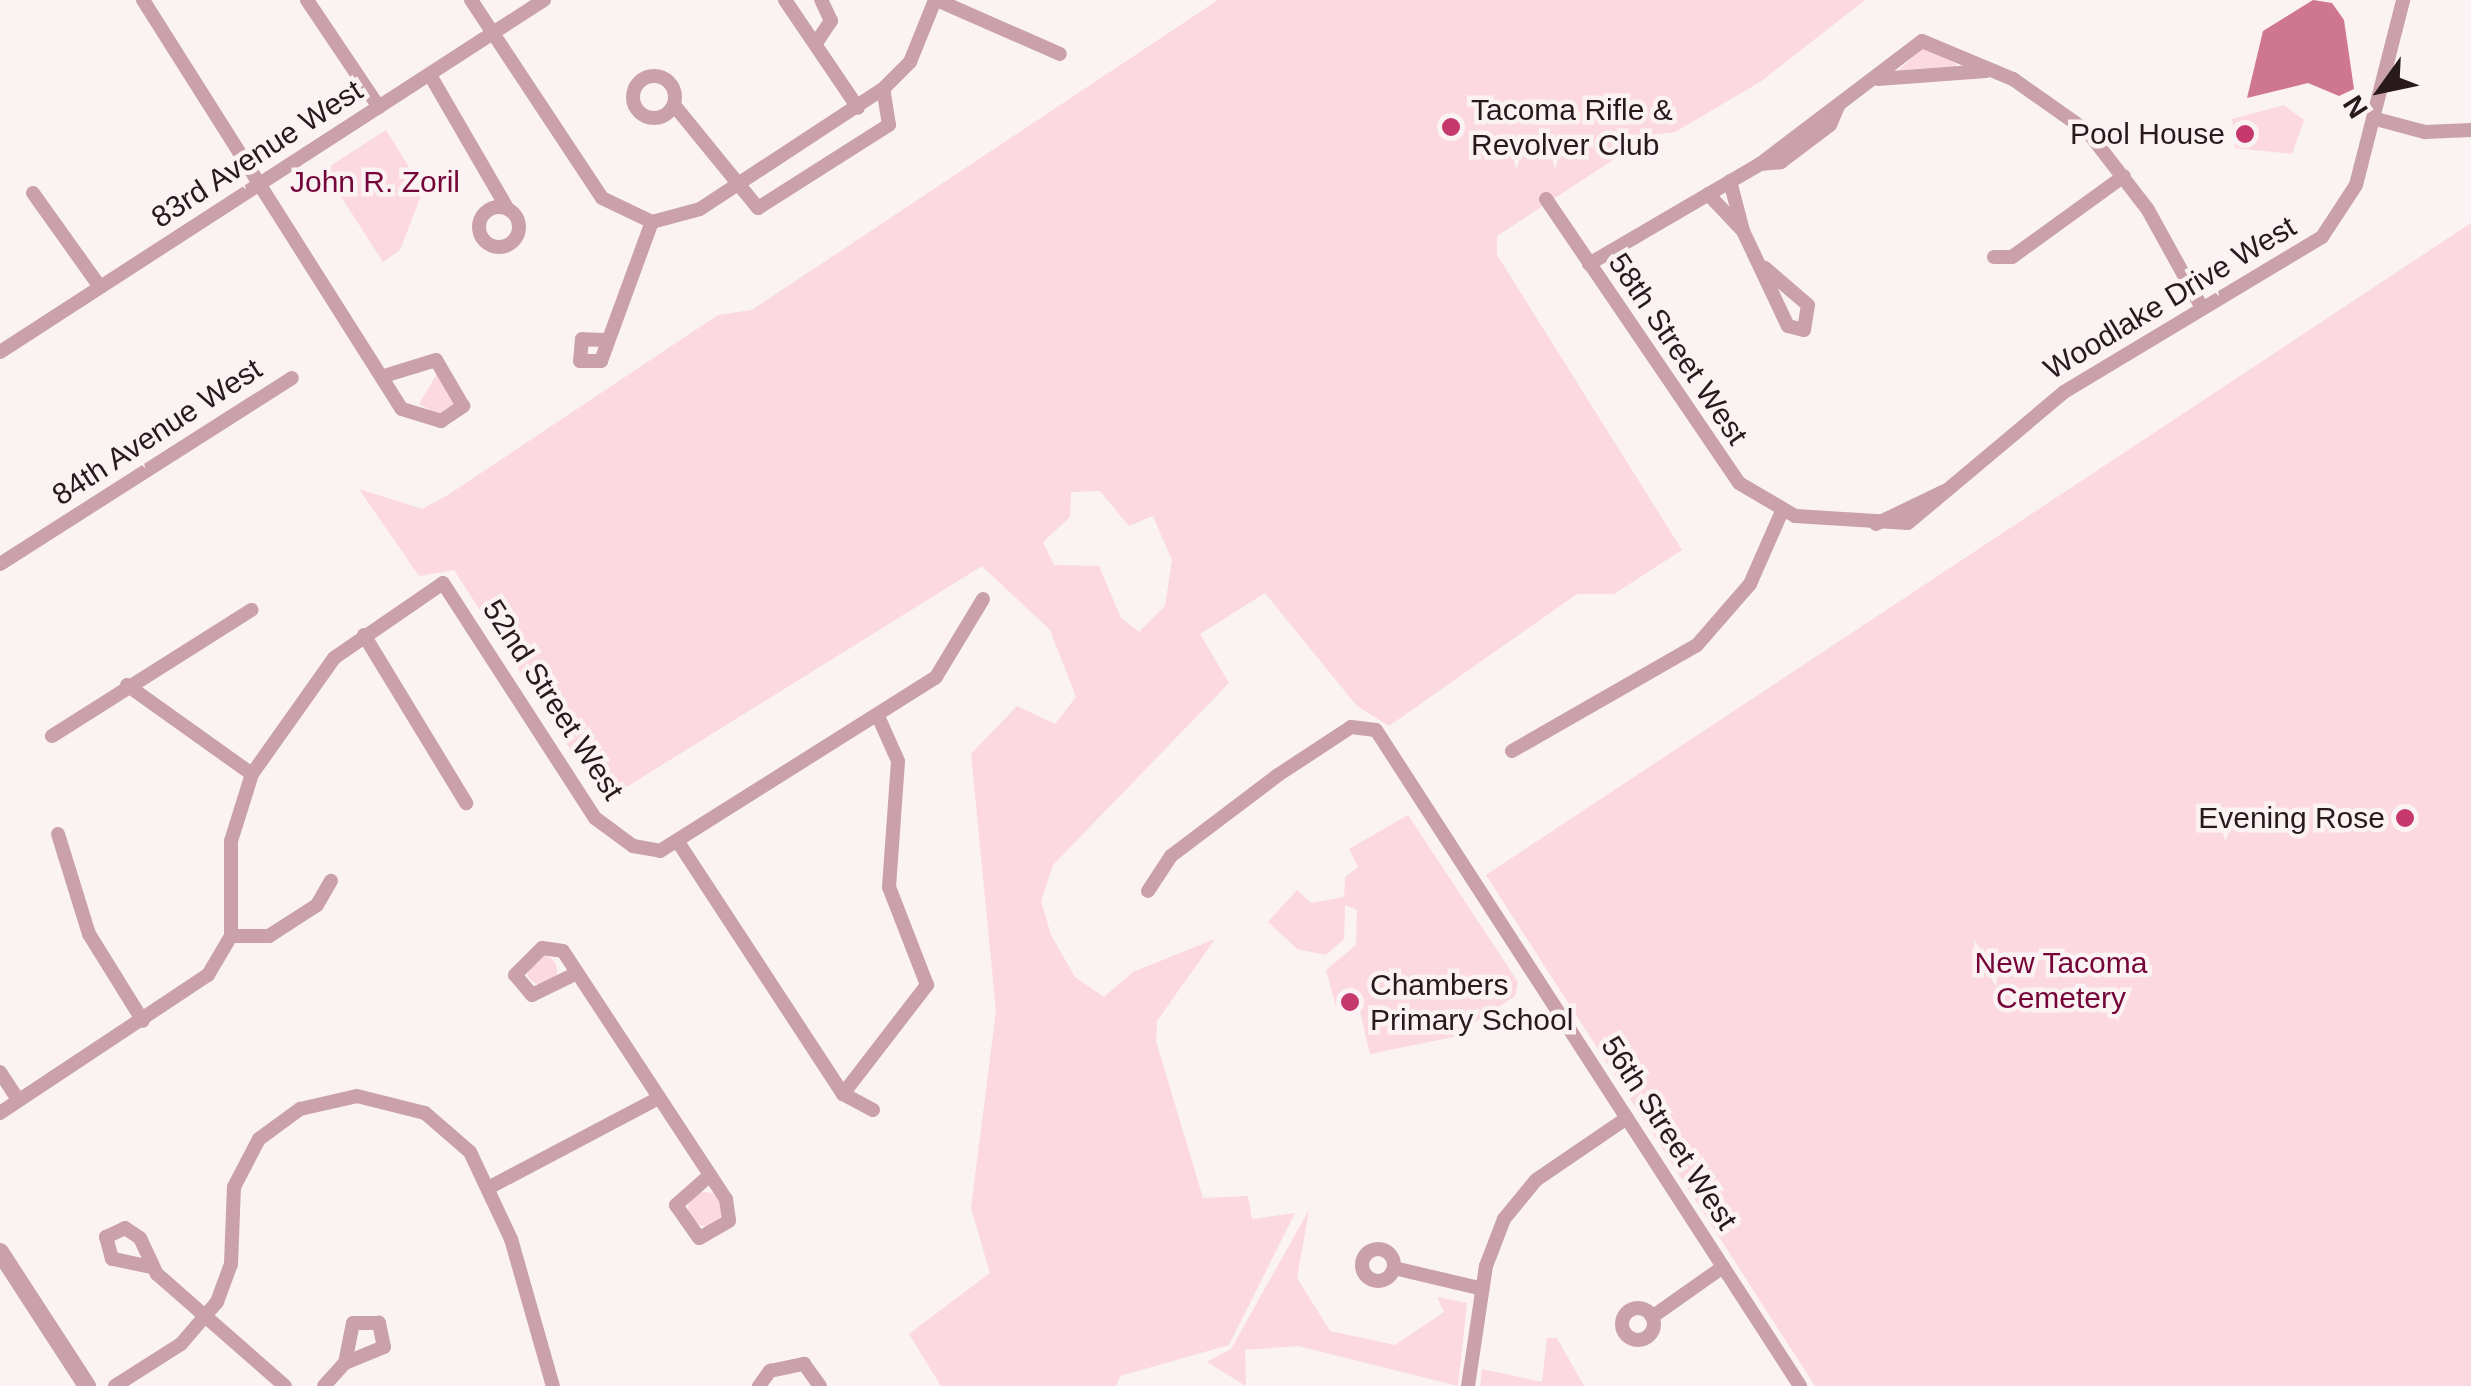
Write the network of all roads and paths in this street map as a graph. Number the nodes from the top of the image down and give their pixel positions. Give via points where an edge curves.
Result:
1 (142, 0) edge
2 (307, 0) edge
3 (471, 0) edge
4 (544, 0) edge
5 (784, 0) edge
6 (820, 0) edge
7 (936, 0) edge
8 (2402, 0) edge
9 (493, 34) junction
10 (816, 44) junction
11 (1060, 54) dead end
12 (1991, 70) junction
13 (430, 75) junction
14 (1877, 78) junction
15 (882, 89) junction
16 (674, 105) dead end
17 (380, 107) junction
18 (858, 108) junction
19 (2376, 119) junction
20 (2471, 130) edge
21 (2124, 176) junction
22 (1730, 181) junction
23 (736, 184) junction
24 (261, 185) junction
25 (33, 193) dead end
26 (1708, 194) junction
27 (1546, 200) dead end
28 (506, 206) dead end
29 (652, 222) junction
30 (1743, 231) junction
31 (1994, 257) dead end
32 (1589, 264) junction
33 (1765, 268) dead end
34 (100, 287) junction
35 (2202, 308) junction
36 (606, 340) dead end
37 (0, 352) edge
38 (384, 376) junction
39 (292, 378) dead end
40 (1782, 511) junction
41 (0, 564) edge
42 (983, 599) dead end
43 (251, 610) dead end
44 (364, 635) junction
45 (127, 686) junction
46 (878, 716) junction
47 (52, 736) dead end
48 (1512, 751) dead end
49 (252, 774) junction
50 (466, 803) dead end
51 (58, 834) dead end
52 (680, 845) junction
53 (332, 881) dead end
54 (1148, 891) dead end
55 (231, 936) junction
56 (577, 973) dead end
57 (143, 1021) junction
58 (0, 1072) edge
59 (844, 1094) junction
60 (659, 1098) junction
61 (18, 1100) junction
62 (873, 1110) dead end
63 (0, 1112) edge
64 (1627, 1118) junction
65 (710, 1175) junction
66 (490, 1187) junction
67 (0, 1252) edge
68 (1723, 1266) junction
69 (151, 1267) dead end
70 (1394, 1268) dead end
71 (1482, 1290) junction
72 (1652, 1317) dead end
73 (206, 1319) junction
74 (346, 1364) dead end
75 (87, 1386) edge
76 (115, 1386) edge
77 (286, 1386) edge
78 (324, 1386) edge
79 (553, 1386) edge
80 (759, 1386) edge
81 (820, 1386) edge
82 (1468, 1386) edge
83 (1800, 1386) edge

1 - 24 street
2 - 17 street
3 - 9 street
4 - 9 street, 83rd Avenue West
5 - 10 street
6 - 10 street via 831,21
7 - 11 street
7 - 15 street via 910,62
8 - 19 street, Woodlake Drive West
9 - 13 street, 83rd Avenue West
9 - 29 street via 602,198
10 - 18 street
12 - 14 street
12 - 14 street via 1922,40
12 - 21 street via 2069,114
13 - 17 street, 83rd Avenue West
13 - 28 street
14 - 22 street
15 - 18 street
15 - 23 street via 890,118 872,138 758,208
16 - 23 street
17 - 24 street, 83rd Avenue West
18 - 23 street
19 - 20 street via 2425,132
19 - 35 street, Woodlake Drive West via 2356,185 2322,237 2294,262
21 - 31 street via 2012,257
21 - 35 street
22 - 26 street
22 - 30 street
23 - 29 street via 690,214
24 - 34 street, 83rd Avenue West
24 - 38 street
25 - 34 street
26 - 30 street
26 - 32 street
27 - 32 street, 58th Street West
29 - 36 street
30 - 33 street
32 - 40 street, 58th Street West via 1716,458
34 - 37 street, 83rd Avenue West
35 - 40 street, Woodlake Drive West via 2064,392 1921,517 1876,524
38 - 38 street via 436,360 463,406 446,420 411,417
39 - 41 street, 84th Avenue West
40 - 48 street via 1750,584 1698,646
42 - 46 street via 948,667
43 - 45 street
44 - 49 street via 315,680
44 - 50 street
44 - 52 street, 52nd Street West via 444,583 604,828 646,850
45 - 47 street
45 - 49 street
46 - 52 street
46 - 59 street via 898,760 889,887 927,985
49 - 55 street via 231,841
51 - 57 street via 89,934
52 - 59 street
53 - 55 street via 317,905 269,936
54 - 64 street, 56th Street West via 1171,856 1351,728 1380,735
55 - 57 street via 199,984
56 - 60 street
57 - 61 street
58 - 61 street
59 - 62 street
60 - 65 street
60 - 66 street
61 - 63 street
64 - 68 street, 56th Street West
64 - 71 street via 1518,1198 1493,1242
65 - 65 street via 732,1213 698,1238 676,1204
66 - 73 street via 462,1143 404,1103 357,1096 300,1110 259,1140 240,1170 232,1264
66 - 79 street
67 - 75 street
68 - 72 street
68 - 83 street, 56th Street West
69 - 73 street
70 - 71 street
71 - 82 street
73 - 76 street
73 - 77 street via 240,1338
74 - 78 street
80 - 81 street via 770,1371 804,1364

